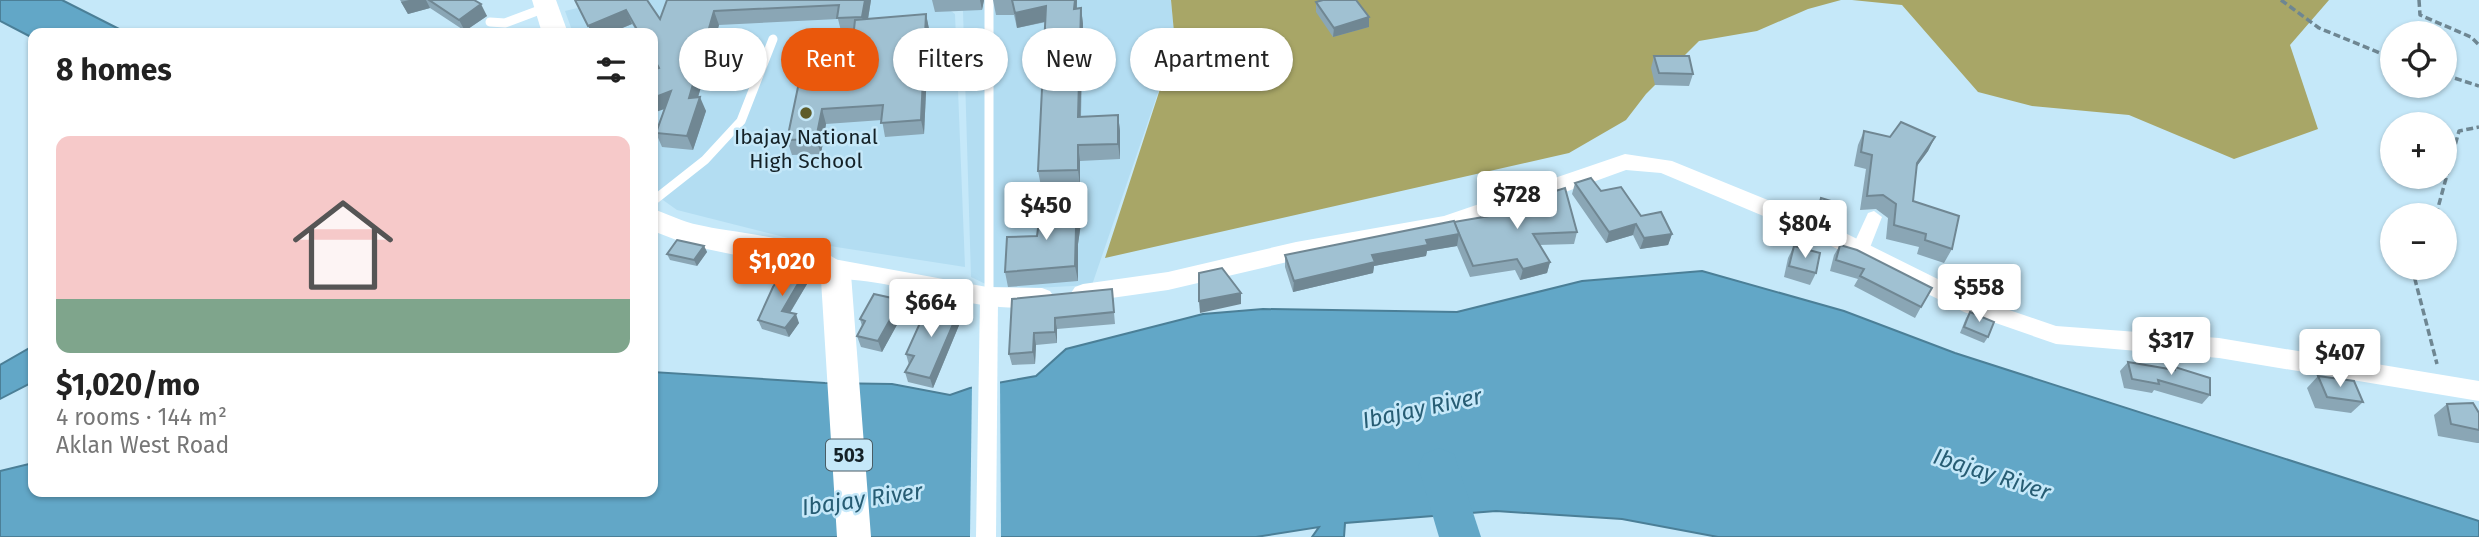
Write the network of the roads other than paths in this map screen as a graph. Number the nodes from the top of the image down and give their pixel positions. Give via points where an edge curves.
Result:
1 (989, 0) edge
2 (545, 4) edge
3 (490, 22) dead end
4 (553, 28) edge
5 (774, 39) dead end
6 (658, 197) edge
7 (1874, 217) dead end
8 (658, 222) edge
9 (1860, 250) junction
10 (828, 267) junction
11 (989, 298) junction
12 (2479, 391) edge
13 (855, 537) edge
14 (986, 537) edge

1 - 11 lane
2 - 3 lane via 505,23
2 - 4 main road
5 - 6 lane via 741,121 705,160
7 - 9 street
8 - 10 main road via 692,235 811,259
9 - 11 street via 1664,166 1625,162 1444,224 1168,281 1055,296
9 - 12 street via 1972,306 2056,335 2219,348
10 - 11 street via 867,270
10 - 13 main road, 503 via 836,274
11 - 14 street

